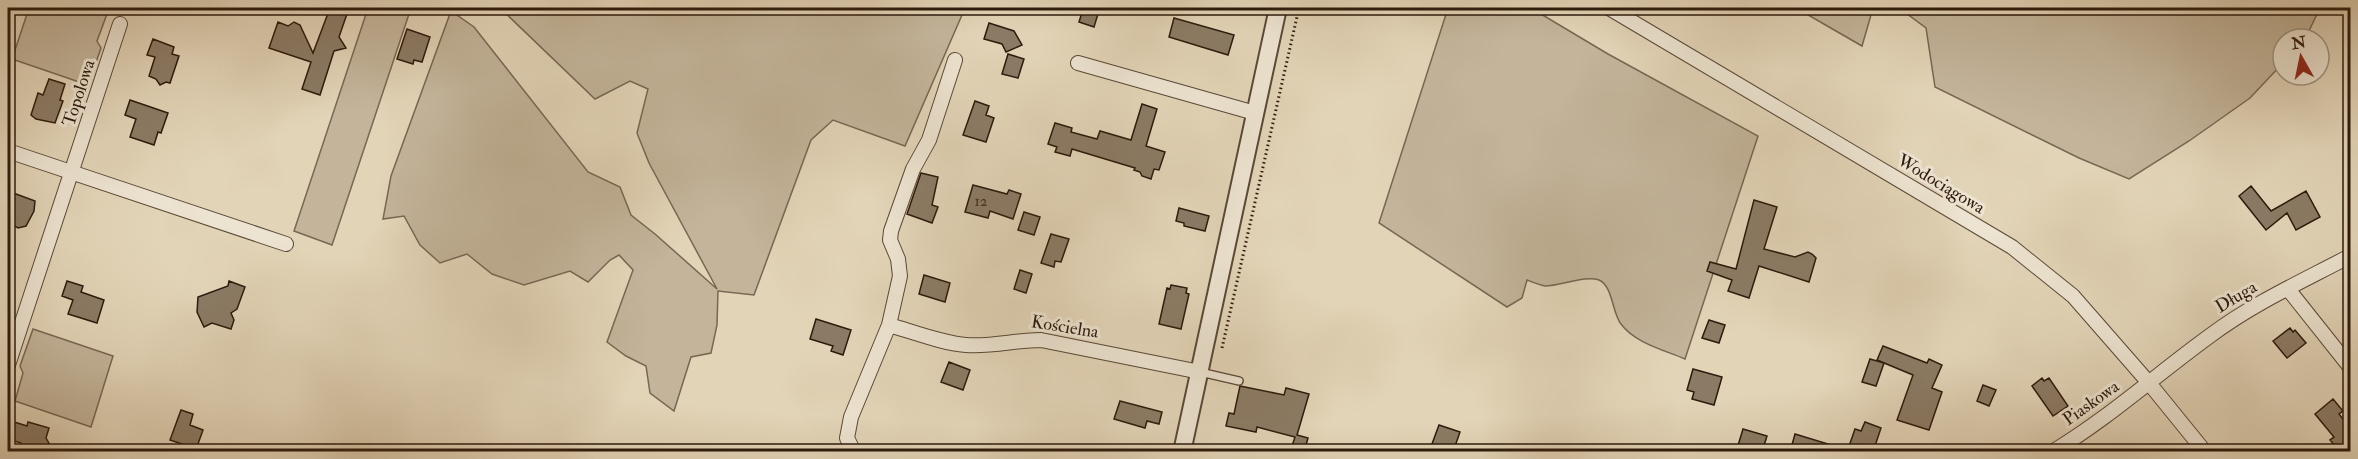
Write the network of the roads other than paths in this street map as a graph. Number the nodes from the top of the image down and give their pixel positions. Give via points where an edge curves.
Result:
1 (1278, 8) edge
2 (1609, 8) edge
3 (120, 24) dead end
4 (955, 60) dead end
5 (1078, 63) dead end
6 (1255, 113) junction
7 (8, 151) edge
8 (72, 173) junction
9 (286, 244) dead end
10 (2350, 256) edge
11 (2288, 289) junction
12 (889, 325) junction
13 (8, 365) edge
14 (2350, 367) edge
15 (1200, 372) junction
16 (1239, 381) dead end
17 (2150, 383) junction
18 (854, 452) edge
19 (1182, 452) edge
20 (2052, 452) edge
21 (2205, 452) edge

1 - 6 street
2 - 17 street, Wodociągowa via 2012,247 2073,296
3 - 8 street, Topolowa
4 - 12 street via 929,140 913,169 891,231 900,276
5 - 6 street
6 - 15 street
7 - 8 street
8 - 9 street
8 - 13 street, Topolowa
10 - 11 street, Długa
11 - 14 street
11 - 17 street, Długa via 2252,306
12 - 15 street, Kościelna via 964,345 1041,340
12 - 18 street via 851,417 847,438
15 - 16 lane
15 - 19 street
17 - 20 street, Piaskowa
17 - 21 street, Wodociągowa

